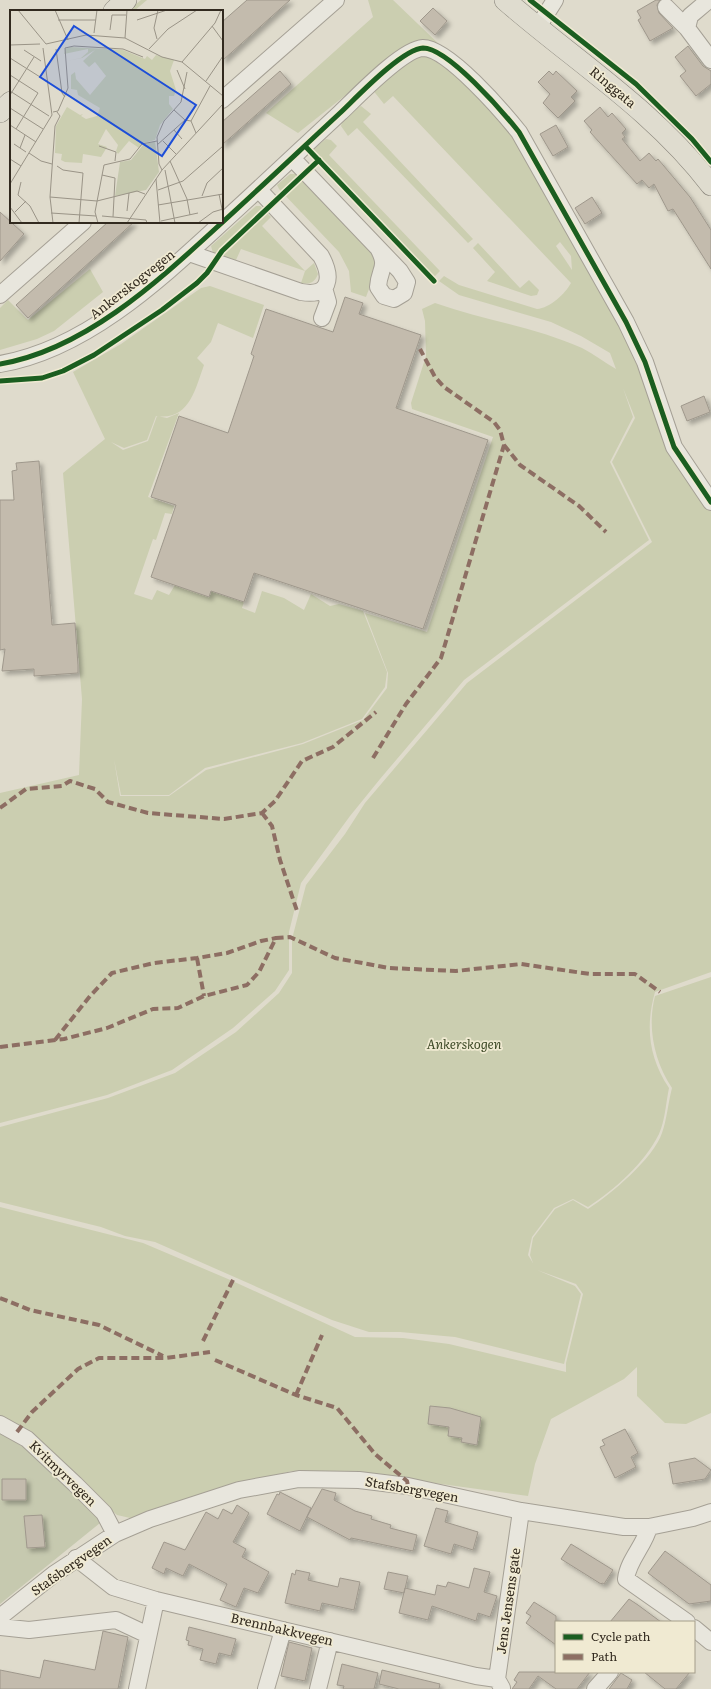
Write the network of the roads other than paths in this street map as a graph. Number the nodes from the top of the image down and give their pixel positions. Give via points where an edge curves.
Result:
1 (126, 0) edge
2 (336, 0) edge
3 (505, 0) edge
4 (555, 0) edge
5 (709, 0) edge
6 (666, 7) dead end
7 (115, 10) edge
8 (538, 26) junction
9 (688, 28) junction
10 (711, 60) edge
11 (223, 99) edge
12 (292, 158) junction
13 (711, 185) edge
14 (259, 190) junction
15 (223, 222) edge
16 (82, 223) edge
17 (222, 223) edge
18 (378, 248) dead end
19 (189, 253) junction
20 (324, 288) junction
21 (0, 295) edge
22 (322, 318) dead end
23 (0, 364) edge
24 (711, 502) edge
25 (0, 1424) edge
26 (521, 1511) junction
27 (711, 1512) edge
28 (649, 1527) junction
29 (116, 1534) junction
30 (76, 1558) junction
31 (156, 1600) junction
32 (0, 1617) edge
33 (686, 1621) edge
34 (0, 1627) edge
35 (695, 1629) edge
36 (283, 1630) junction
37 (148, 1635) junction
38 (330, 1641) junction
39 (711, 1642) edge
40 (609, 1673) edge
41 (500, 1684) edge
42 (137, 1689) edge
43 (266, 1689) edge
44 (318, 1689) edge
45 (595, 1689) edge

1 - 7 main road
2 - 11 street
3 - 8 main road, Ringgata
4 - 8 street
5 - 9 street via 690,16
6 - 9 street
8 - 13 main road, Ringgata via 632,101
9 - 10 street
12 - 14 street, Ankerskogvegen
12 - 18 street
12 - 24 street, Ankerskogvegen via 390,67 414,49 436,51 450,62 497,104 519,132 626,322 645,362 674,447
14 - 15 street, Ankerskogvegen
14 - 20 street via 321,256 328,269
16 - 21 street
17 - 19 street, Ankerskogvegen
19 - 20 street via 301,292 318,292
19 - 23 street, Ankerskogvegen via 88,331 40,354
20 - 22 street via 328,302
25 - 29 street, Kvitmyrvegen via 27,1439 75,1484 104,1513
26 - 28 street, Stafsbergvegen via 624,1527
26 - 29 street, Stafsbergvegen via 408,1486 359,1480 299,1479 239,1490 150,1518
26 - 41 street, Jens Jensens gate
27 - 28 street, Stafsbergvegen
28 - 33 street via 647,1538 627,1572 626,1579
29 - 30 street, Stafsbergvegen
30 - 31 street, Brennbakkvegen via 113,1587
30 - 32 street, Stafsbergvegen
31 - 36 street, Brennbakkvegen
31 - 37 street
34 - 37 street via 29,1630 116,1620
35 - 39 street
36 - 38 street, Brennbakkvegen
36 - 43 street
37 - 42 street
38 - 41 street, Brennbakkvegen
38 - 44 street
40 - 45 street

